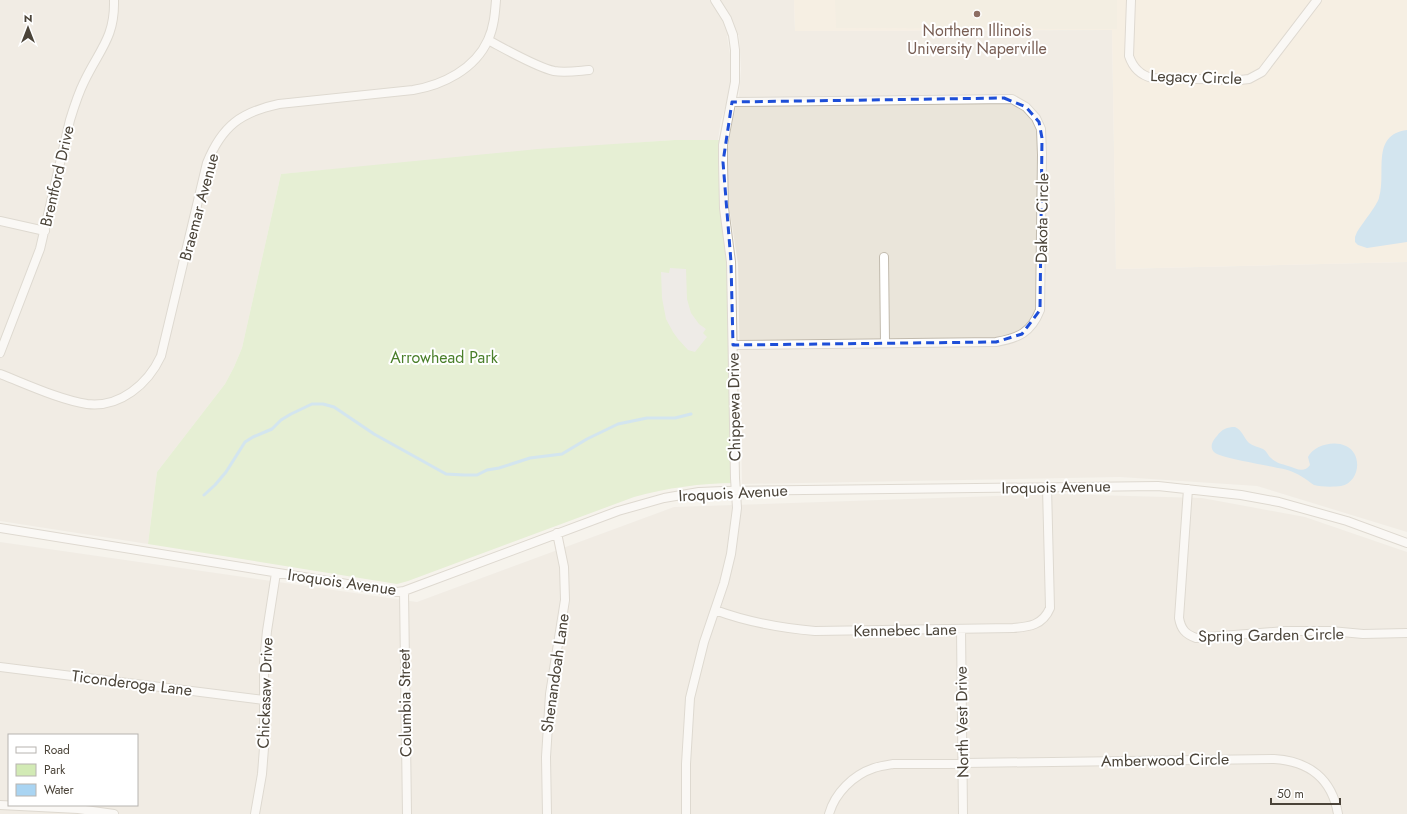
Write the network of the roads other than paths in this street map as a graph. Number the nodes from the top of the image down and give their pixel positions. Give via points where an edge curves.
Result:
1 (114, 0) edge
2 (496, 0) edge
3 (715, 0) edge
4 (1131, 0) edge
5 (1317, 0) edge
6 (488, 40) junction
7 (589, 70) dead end
8 (732, 102) junction
9 (0, 221) edge
10 (44, 231) junction
11 (884, 257) dead end
12 (886, 342) junction
13 (733, 345) junction
14 (0, 353) edge
15 (0, 374) edge
16 (1048, 487) junction
17 (1188, 489) junction
18 (736, 491) junction
19 (0, 528) edge
20 (557, 533) junction
21 (1407, 543) edge
22 (276, 573) junction
23 (404, 591) junction
24 (715, 610) junction
25 (961, 629) junction
26 (1407, 633) edge
27 (0, 667) edge
28 (264, 700) junction
29 (963, 763) junction
30 (20, 806) edge
31 (114, 814) edge
32 (255, 814) edge
33 (407, 814) edge
34 (546, 814) edge
35 (686, 814) edge
36 (829, 814) edge
37 (963, 814) edge
38 (1338, 814) edge

1 - 10 street, Brentford Drive via 114,15 108,38 84,82 70,120
2 - 6 street, Braemar Avenue
3 - 8 street, Chippewa Drive via 733,35 735,66
4 - 5 street, Legacy Circle via 1129,56 1138,72 1152,78 1240,80 1249,79 1262,72
6 - 7 street via 553,71
6 - 15 street, Braemar Avenue via 465,68 437,85 414,90 279,104 250,112 228,129 213,149 207,163 162,356 149,377 132,392 104,403 88,404 70,401
8 - 12 street, Dakota Circle via 1012,99 1026,106 1039,122 1042,129 1041,302 1037,319 1015,338 996,342
8 - 13 street, Chippewa Drive via 724,141 723,162 724,208 731,262
9 - 10 street
10 - 14 street, Brentford Drive via 33,271
11 - 12 street
12 - 13 street, Dakota Circle
13 - 18 street, Chippewa Drive
16 - 17 street, Iroquois Avenue via 1158,486
16 - 18 street, Iroquois Avenue
16 - 25 street, Kennebec Lane via 1050,608 1047,616 1027,628
17 - 21 street, Iroquois Avenue via 1241,495 1298,507
17 - 26 street, Spring Garden Circle via 1179,618 1182,629 1188,635 1196,638 1306,630 1363,634
18 - 20 street, Iroquois Avenue via 699,492 648,501
18 - 24 street, Chippewa Drive via 737,508 731,554
19 - 22 street, Iroquois Avenue
20 - 23 street, Iroquois Avenue
20 - 34 street, Shenandoah Lane via 564,567 566,600 550,694
22 - 23 street, Iroquois Avenue
22 - 28 street, Chickasaw Drive via 264,662
23 - 33 street, Columbia Street
24 - 25 street, Kennebec Lane via 765,624 815,631
24 - 35 street, Chippewa Drive via 690,698
25 - 29 street, North Vest Drive
27 - 28 street, Ticonderoga Lane
28 - 32 street, Chickasaw Drive via 262,767
29 - 36 street, Amberwood Circle via 893,764 873,768 856,777 842,790
29 - 37 street, North Vest Drive
29 - 38 street, Amberwood Circle via 1285,759 1316,772 1331,790
30 - 31 street

